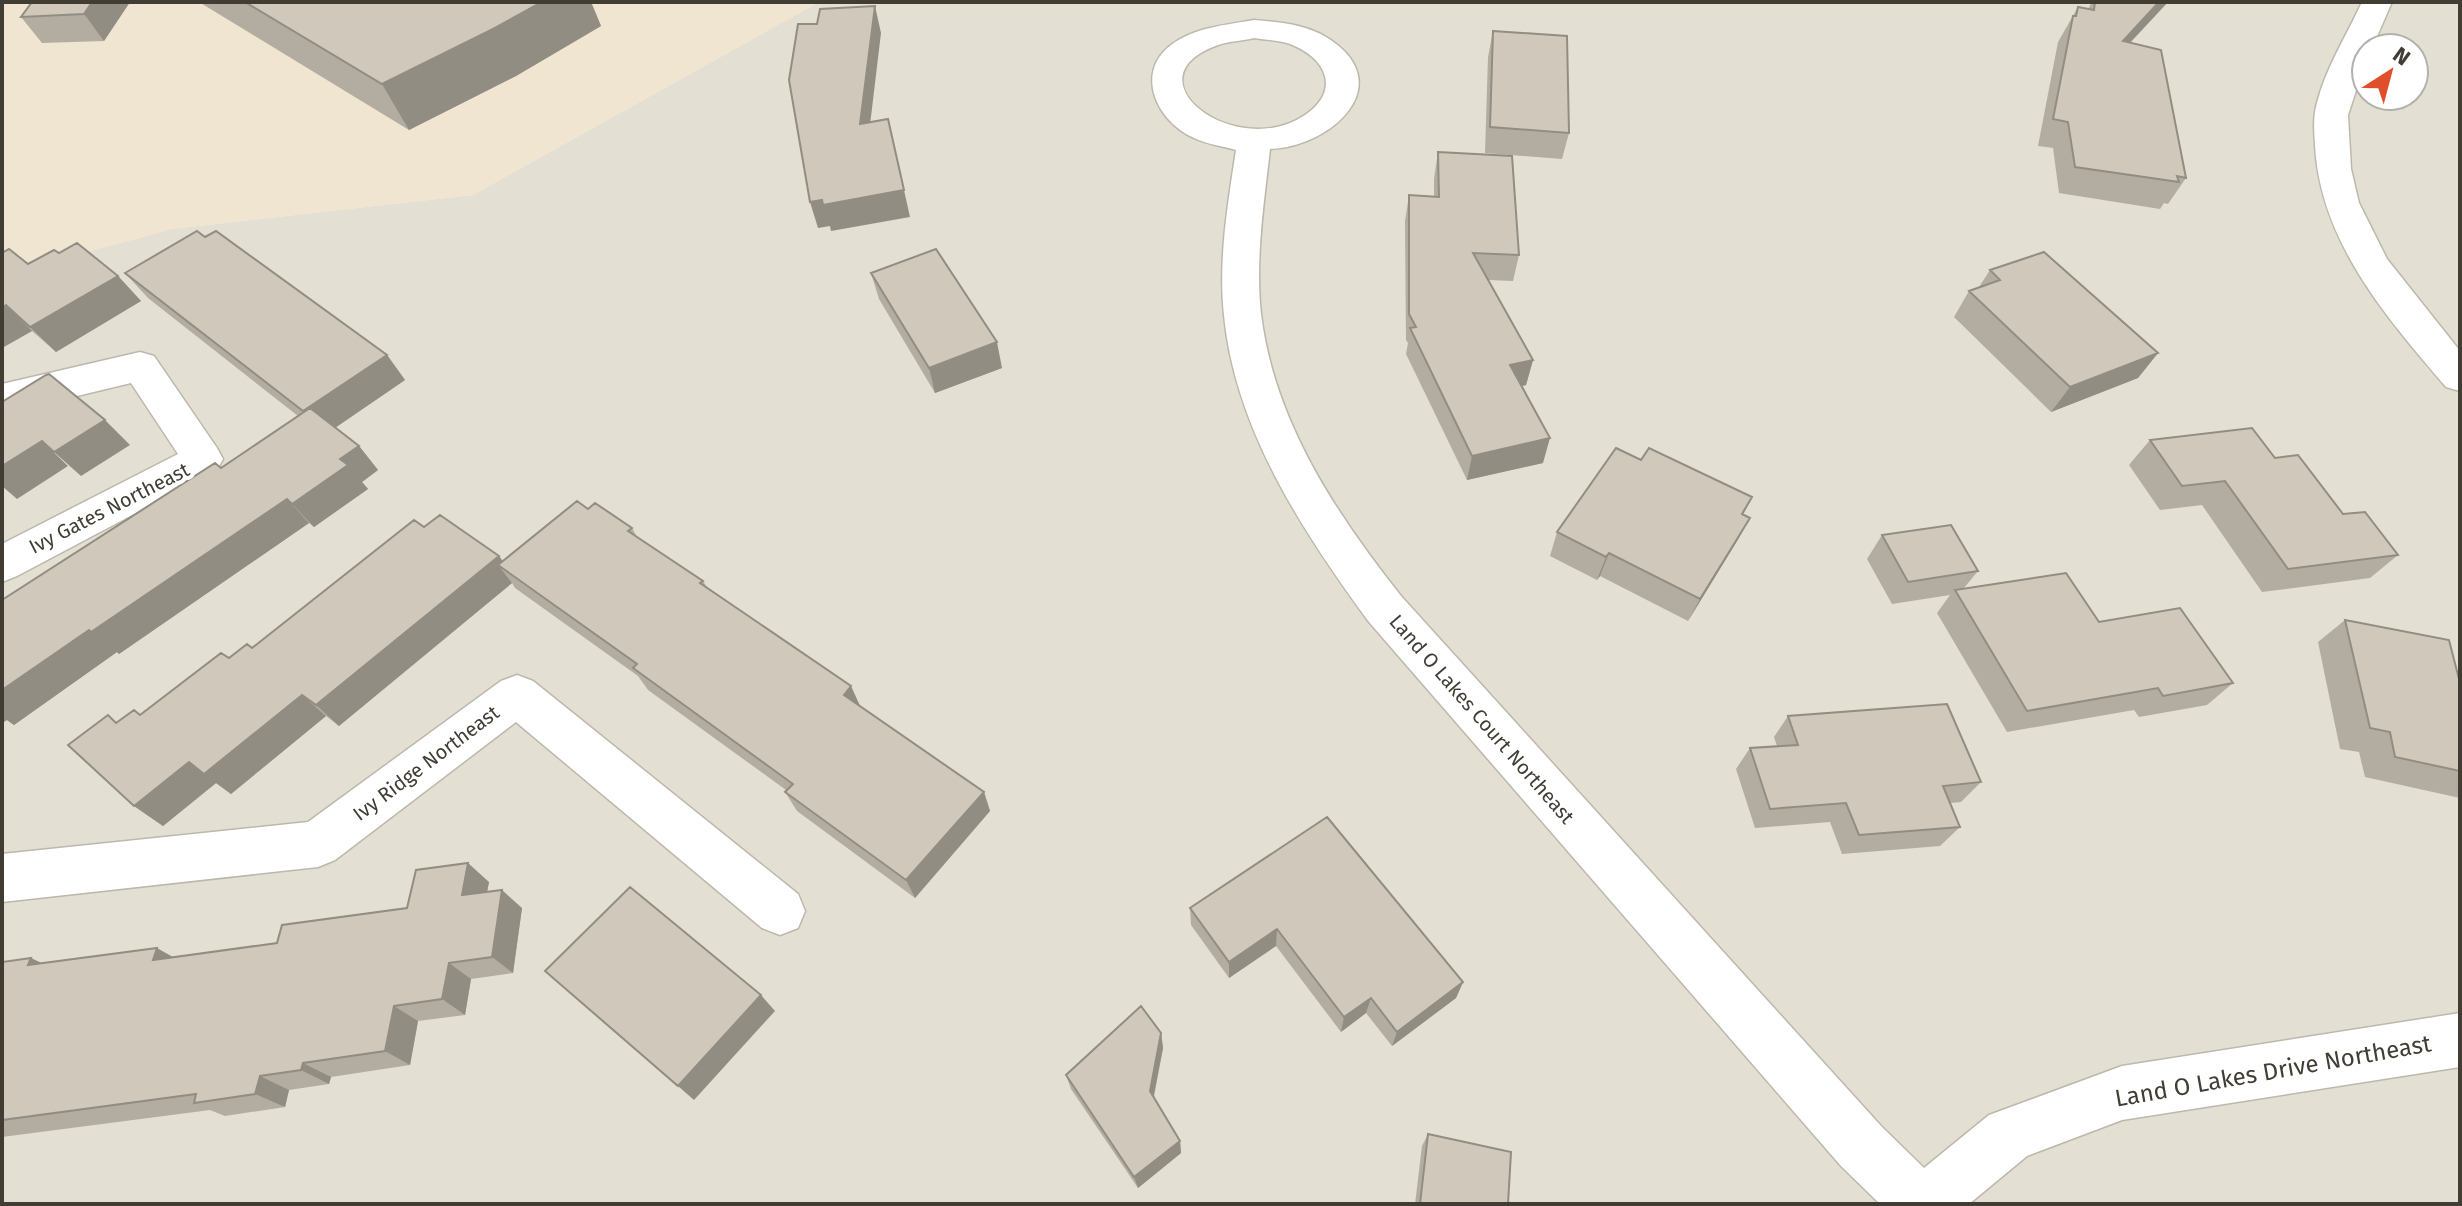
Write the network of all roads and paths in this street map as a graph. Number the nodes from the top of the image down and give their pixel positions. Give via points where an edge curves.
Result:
1 (2377, 2) edge
2 (1254, 140) junction
3 (2460, 377) edge
4 (2, 399) edge
5 (2, 564) edge
6 (2, 878) edge
7 (780, 911) dead end
8 (2460, 1040) edge
9 (1922, 1204) edge

1 - 3 street via 2333,105 2331,159 2349,223 2376,273
2 - 2 street via 1300,132 1333,111 1344,83 1330,56 1297,36 1254,29 1210,35 1177,55 1164,82 1174,110 1207,131
2 - 9 street, Land O Lakes Court Northeast via 1241,242 1242,313 1262,400 1297,482 1335,545 1385,609 1818,1099
4 - 5 street, Ivy Gates Northeast via 140,366 203,459
6 - 7 street, Ivy Ridge Northeast via 318,844 517,695
8 - 9 street, Land O Lakes Drive Northeast via 2122,1093 2009,1135

